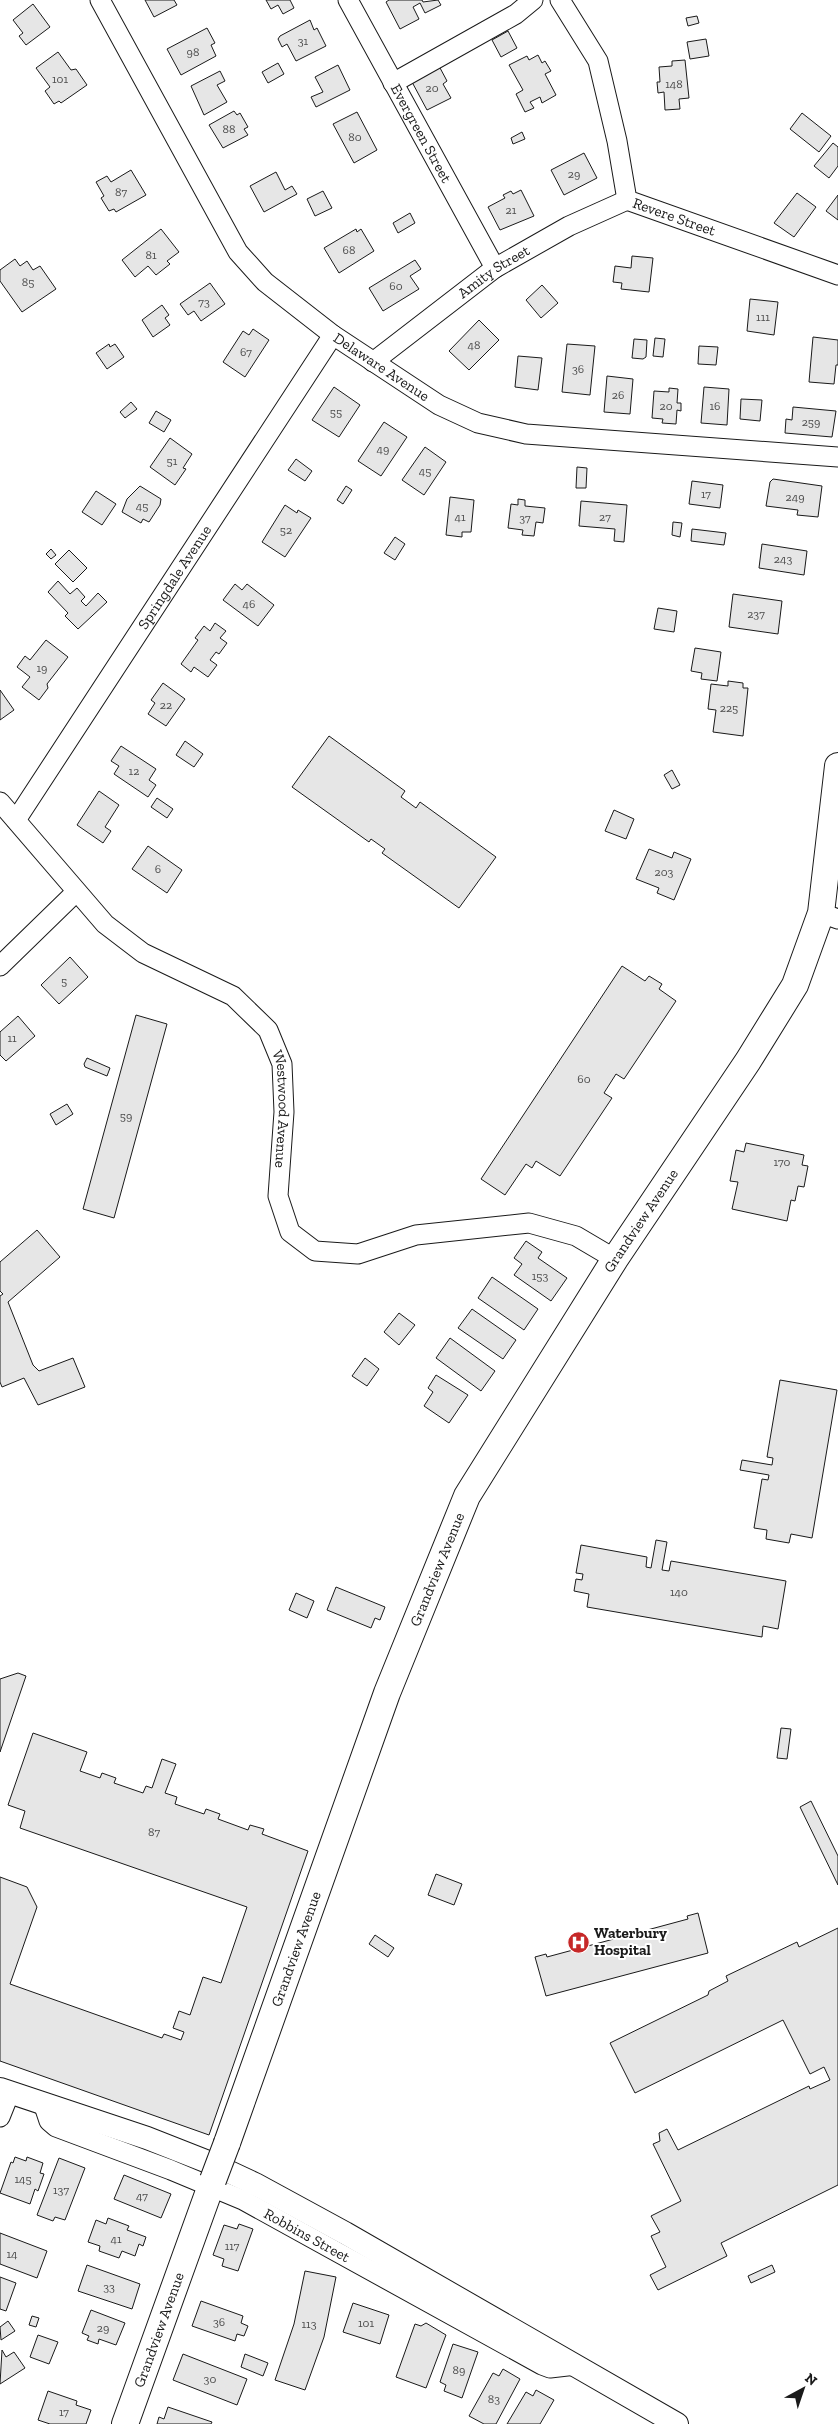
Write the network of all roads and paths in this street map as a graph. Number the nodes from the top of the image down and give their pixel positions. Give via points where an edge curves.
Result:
1 (100, 0) edge
2 (348, 0) edge
3 (533, 0) edge
4 (560, 0) edge
5 (393, 83) junction
6 (627, 200) junction
7 (495, 268) junction
8 (838, 275) edge
9 (333, 335) junction
10 (373, 362) junction
11 (838, 457) edge
12 (838, 766) edge
13 (0, 802) edge
14 (16, 820) junction
15 (76, 892) junction
16 (830, 916) edge
17 (0, 966) edge
18 (615, 1259) junction
19 (5, 2090) edge
20 (44, 2103) junction
21 (0, 2117) edge
22 (212, 2183) junction
23 (576, 2366) junction
24 (125, 2424) edge
25 (677, 2424) edge

1 - 9 street, Delaware Avenue via 238,252 266,282
2 - 5 street, Evergreen Street
3 - 5 street via 516,14
4 - 6 street, Revere Street via 598,61
5 - 7 street, Evergreen Street
6 - 7 street, Amity Street via 569,226
6 - 8 street, Revere Street
7 - 10 street, Amity Street
9 - 10 street, Delaware Avenue
9 - 14 street, Springdale Avenue
10 - 11 street, Delaware Avenue via 439,405 478,423 526,434
12 - 16 main road, Grandview Avenue
13 - 14 street, Westwood Avenue
14 - 15 street, Westwood Avenue
15 - 17 street
15 - 18 street, Westwood Avenue via 105,924 143,953 232,996 268,1030 282,1064 284,1112 278,1196 290,1232 315,1251 358,1254 416,1235 529,1223 576,1236
16 - 18 main road, Grandview Avenue via 794,985 748,1061
18 - 22 main road, Grandview Avenue, bridge via 468,1496 387,1693
19 - 20 street, Robbins Street
19 - 21 street
20 - 22 street, Robbins Street via 47,2116 56,2127
20 - 23 street, Robbins Street via 178,2150 255,2184
22 - 23 street, Robbins Street via 542,2365 550,2368
22 - 24 main road, Grandview Avenue
23 - 25 street, Robbins Street

